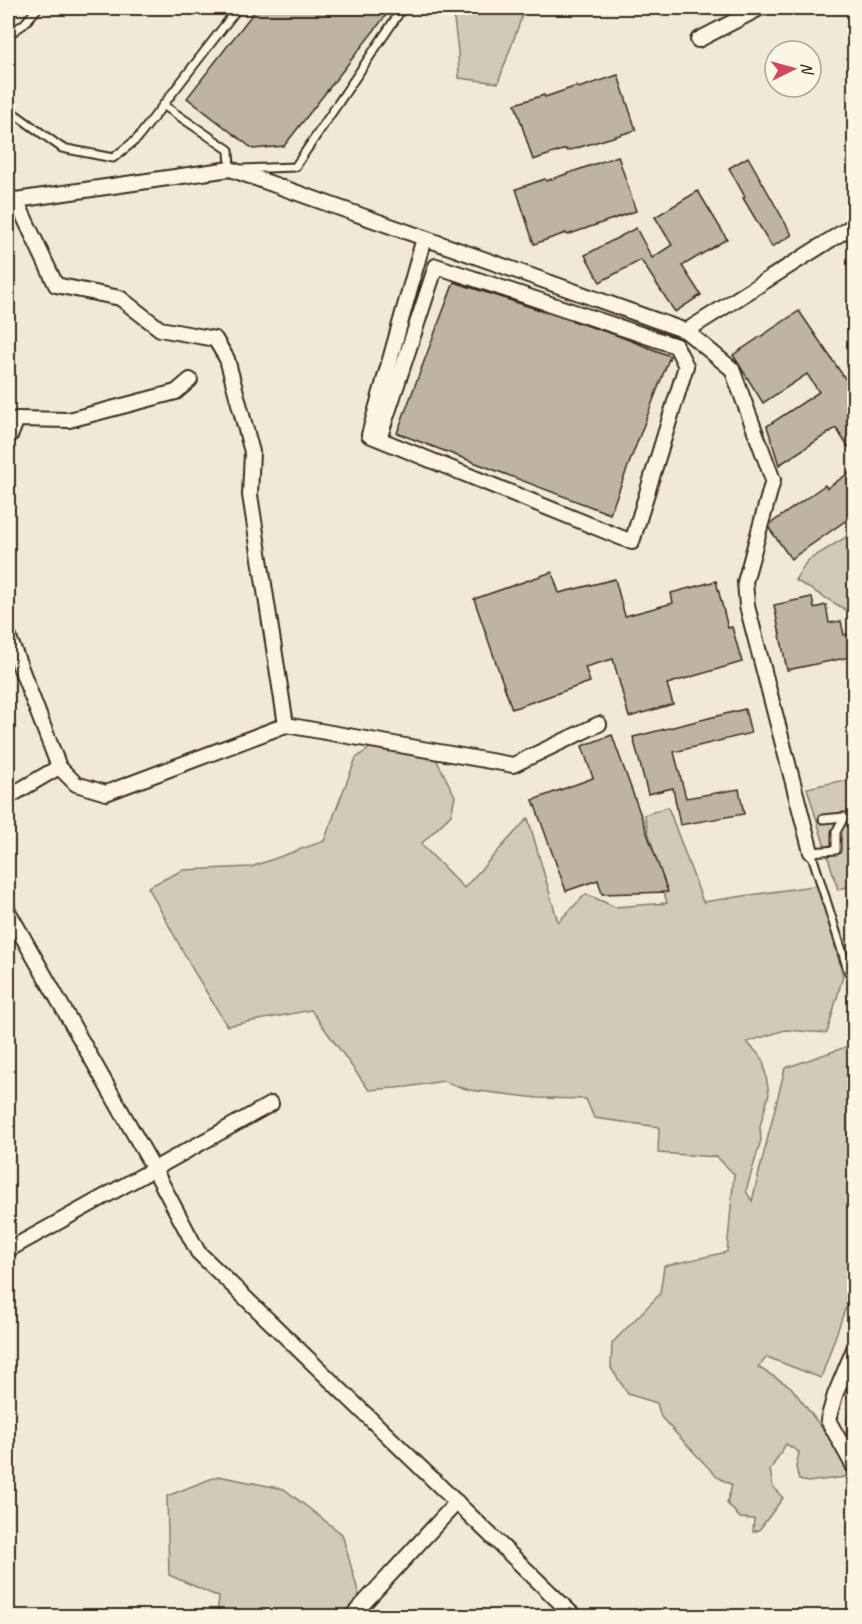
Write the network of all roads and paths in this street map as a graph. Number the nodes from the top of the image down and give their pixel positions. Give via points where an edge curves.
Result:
1 (38, 8) edge
2 (238, 8) edge
3 (401, 8) edge
4 (760, 8) edge
5 (8, 34) edge
6 (698, 40) dead end
7 (163, 105) junction
8 (8, 109) edge
9 (230, 169) junction
10 (11, 199) edge
11 (855, 225) edge
12 (424, 238) junction
13 (686, 331) junction
14 (190, 380) dead end
15 (8, 435) edge
16 (379, 439) junction
17 (8, 635) edge
18 (598, 724) dead end
19 (286, 725) junction
20 (60, 767) junction
21 (8, 797) edge
22 (823, 819) dead end
23 (812, 852) junction
24 (8, 911) edge
25 (855, 981) edge
26 (271, 1104) dead end
27 (154, 1169) junction
28 (8, 1250) edge
29 (855, 1349) edge
30 (855, 1467) edge
31 (458, 1502) junction
32 (352, 1617) edge
33 (574, 1617) edge

1 - 5 lane
2 - 7 lane
3 - 9 lane via 295,167
4 - 6 street
7 - 8 lane via 137,139 113,158 62,148
7 - 9 lane via 229,150
9 - 10 street
9 - 12 street
10 - 19 street via 56,285 120,298 160,329 215,339 227,359 252,452 250,495
11 - 13 street
12 - 13 street
12 - 16 street via 369,435
13 - 23 street via 732,369 773,480 745,582 747,606
14 - 15 street via 176,392 69,420 17,418
16 - 16 street via 632,542 686,366 676,346 436,266
17 - 20 street
18 - 19 street via 513,765
19 - 20 street via 106,793 76,784
20 - 21 street
22 - 23 lane via 844,817 837,832 836,850
23 - 25 lane via 848,970
24 - 27 street
26 - 27 street
27 - 28 street
27 - 31 street via 198,1252
29 - 30 street via 834,1395 828,1420
31 - 32 street
31 - 33 street

